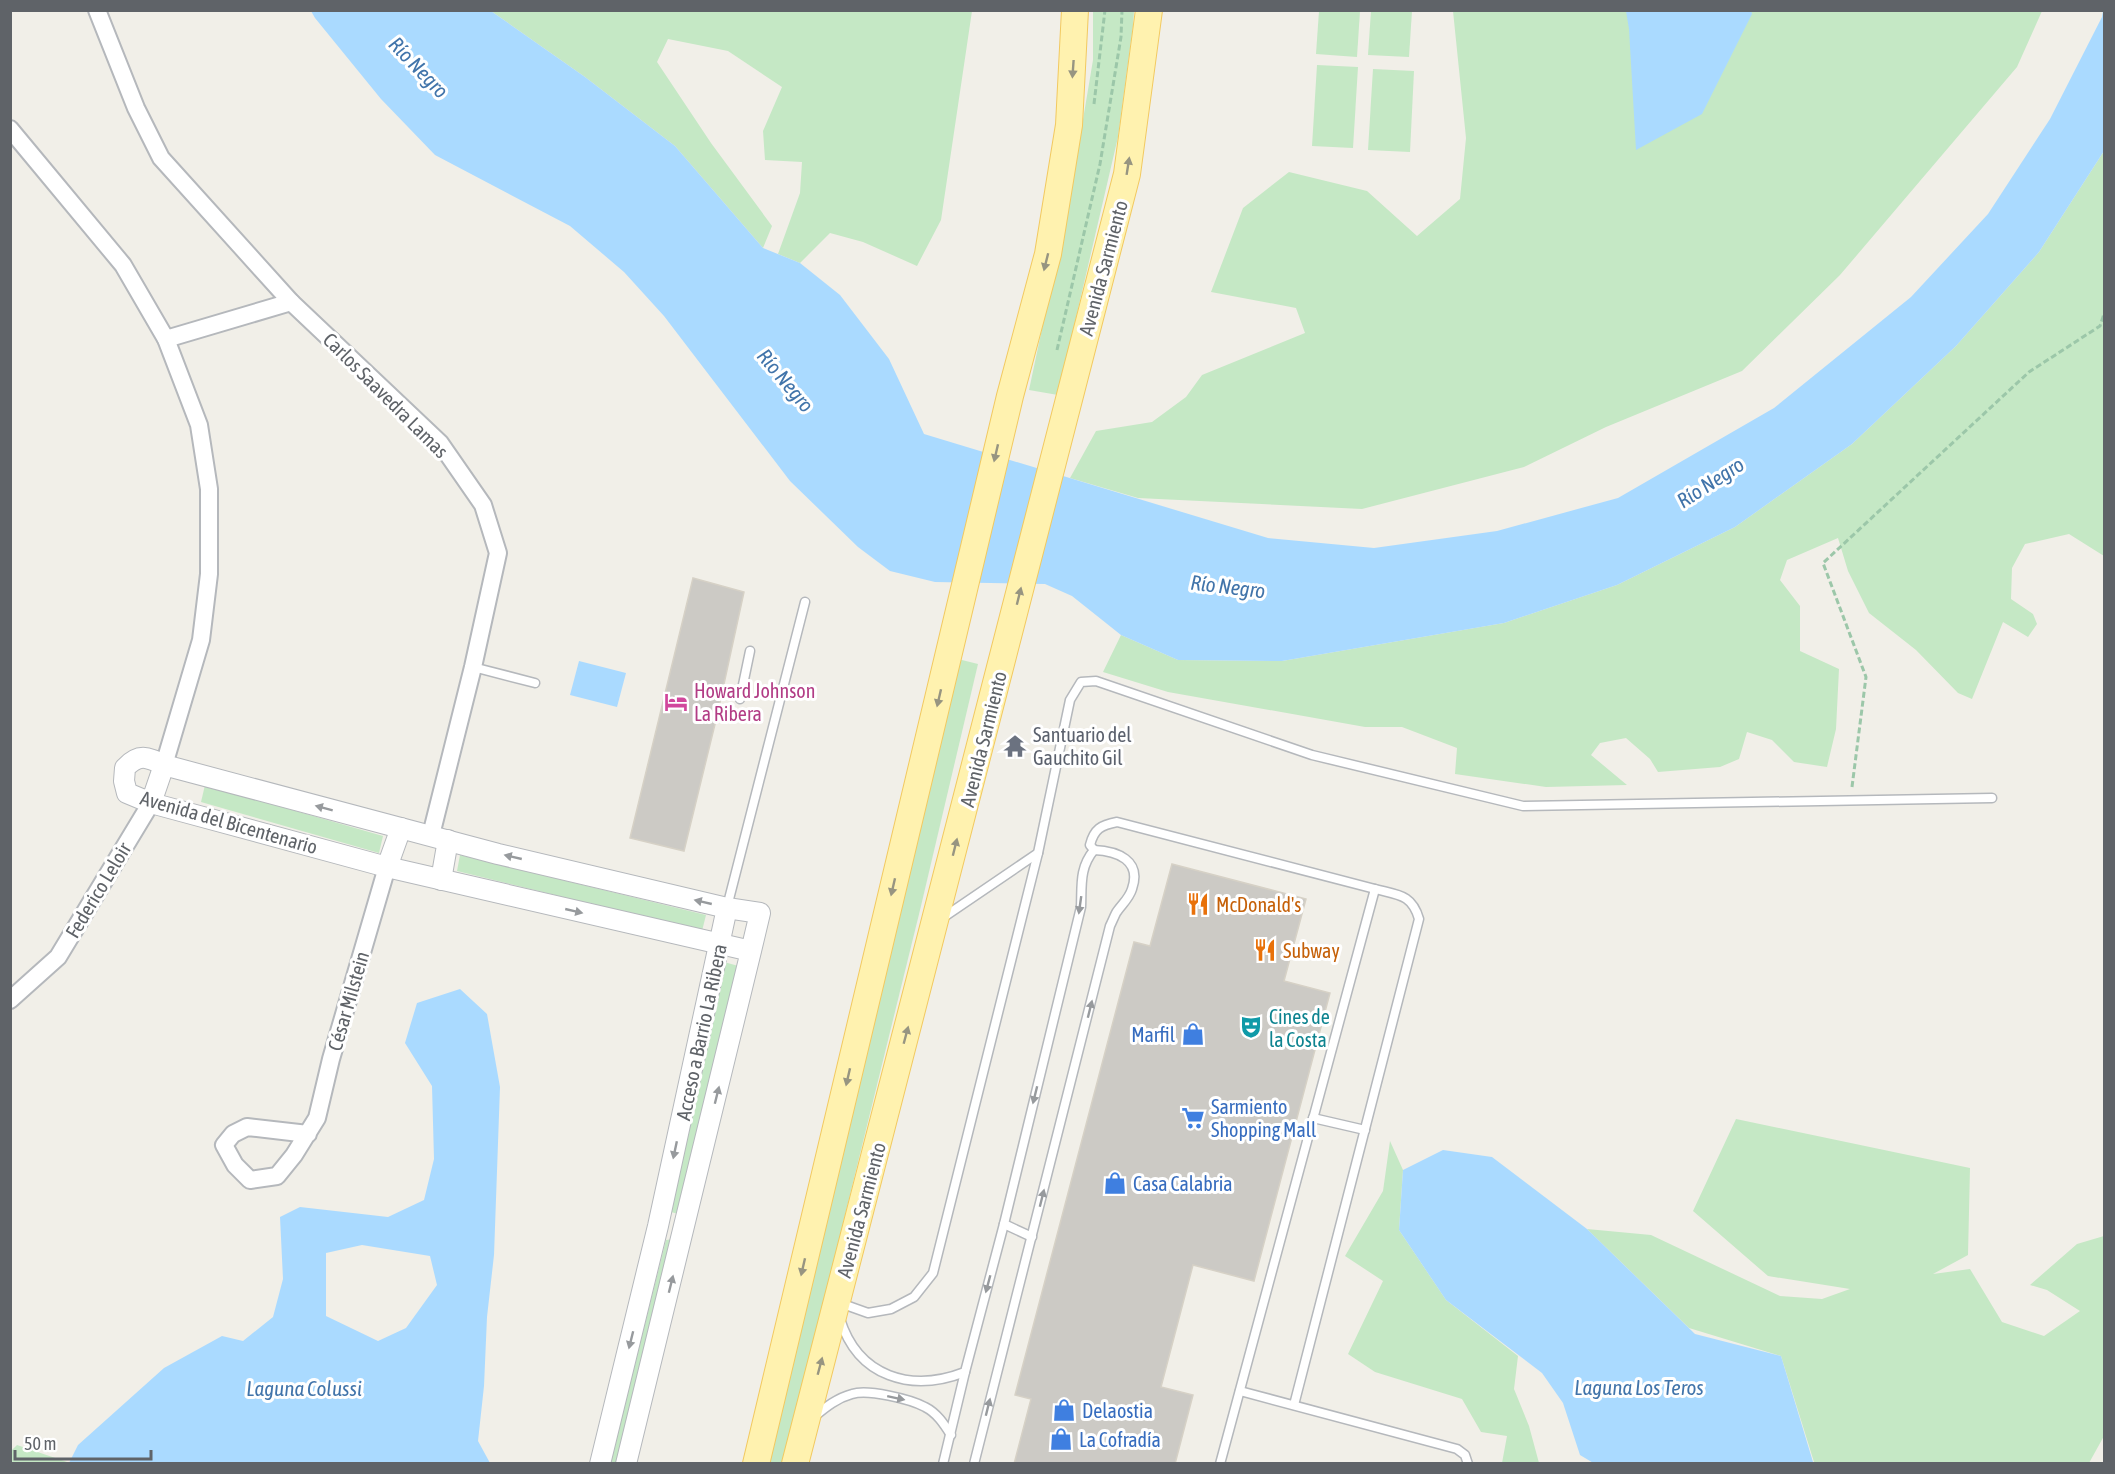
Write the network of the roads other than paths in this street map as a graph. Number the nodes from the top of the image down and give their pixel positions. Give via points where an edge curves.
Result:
1 (97, 10) edge
2 (1075, 10) edge
3 (1149, 10) edge
4 (10, 129) edge
5 (291, 302) junction
6 (166, 339) junction
7 (805, 602) dead end
8 (750, 651) dead end
9 (474, 667) junction
10 (535, 683) dead end
11 (740, 699) dead end
12 (164, 765) junction
13 (1992, 798) dead end
14 (151, 803) junction
15 (401, 828) junction
16 (439, 838) junction
17 (1094, 850) junction
18 (1038, 853) junction
19 (387, 867) junction
20 (441, 880) junction
21 (1375, 889) junction
22 (727, 908) junction
23 (936, 922) junction
24 (720, 944) junction
25 (751, 951) junction
26 (10, 1000) edge
27 (1313, 1118) junction
28 (1365, 1130) junction
29 (308, 1134) junction
30 (1004, 1224) junction
31 (658, 1226) junction
32 (685, 1228) junction
33 (1032, 1237) junction
34 (836, 1305) junction
35 (964, 1372) junction
36 (1240, 1391) junction
37 (1293, 1405) junction
38 (805, 1423) junction
39 (951, 1435) junction
40 (600, 1464) edge
41 (626, 1464) edge
42 (756, 1464) edge
43 (795, 1464) edge
44 (943, 1464) edge
45 (974, 1464) edge
46 (1220, 1464) edge
47 (1468, 1464) edge

1 - 5 street, Carlos Saavedra Lamas via 136,108 161,158
2 -> 42 main road via 1070,125 1048,254 1010,396
23 -> 3 main road, Avenida Sarmiento via 1127,174
4 - 6 street via 123,265
5 - 6 street
5 - 9 street, Carlos Saavedra Lamas via 440,443 483,505 498,553
6 - 12 street via 199,425 209,489 209,574 201,640
7 - 22 lane, Acceso a Barrio La Ribera
8 - 11 lane
9 - 10 lane
9 - 16 street, Carlos Saavedra Lamas
12 - 14 street, Federico Leloir
12 - 14 street, Avenida del Bicentenario via 147,757 133,760 125,768 127,793
15 -> 12 street, Avenida del Bicentenario
13 - 18 lane via 1523,806 1312,755 1089,681 1081,682 1070,700
14 - 19 street, Avenida del Bicentenario
14 - 26 street, Federico Leloir via 58,957
15 - 16 street, Avenida del Bicentenario
15 - 19 street
16 - 20 street
22 -> 16 street, Avenida del Bicentenario
17 - 21 lane via 1090,845 1093,834 1105,824 1117,822
17 -> 30 lane via 1081,873 1080,907
33 -> 17 lane via 1110,926 1133,888 1133,872 1127,859 1117,853
18 - 23 lane
18 - 34 lane via 933,1273 914,1297 891,1309 868,1313
19 - 20 street, Avenida del Bicentenario
19 - 29 street, César Milstein via 317,1118
20 -> 24 street, Avenida del Bicentenario
21 - 27 lane
21 - 28 lane via 1406,897 1415,906 1419,919
22 - 24 street, Acceso a Barrio La Ribera
22 - 25 street, Avenida del Bicentenario via 760,913
34 -> 23 main road, Avenida Sarmiento
24 - 25 street, Avenida del Bicentenario
24 -> 31 street, Acceso a Barrio La Ribera
32 -> 25 street
27 - 28 lane
27 - 36 lane
28 - 37 lane
29 - 29 street, César Milstein via 277,1176 250,1180 235,1165 224,1145 233,1134 247,1127
30 - 33 lane
30 -> 35 lane
31 - 32 street
31 -> 40 street, Acceso a Barrio La Ribera
41 -> 32 street
45 -> 33 lane
34 - 35 lane via 844,1333 856,1354 884,1374 931,1381
38 -> 34 main road, Avenida Sarmiento
35 - 39 lane
36 - 37 lane
36 - 46 lane
37 - 47 lane via 1457,1449
38 -> 39 lane via 831,1403 854,1393 873,1394 912,1401 927,1408
38 - 43 main road, Avenida Sarmiento
39 - 44 lane

